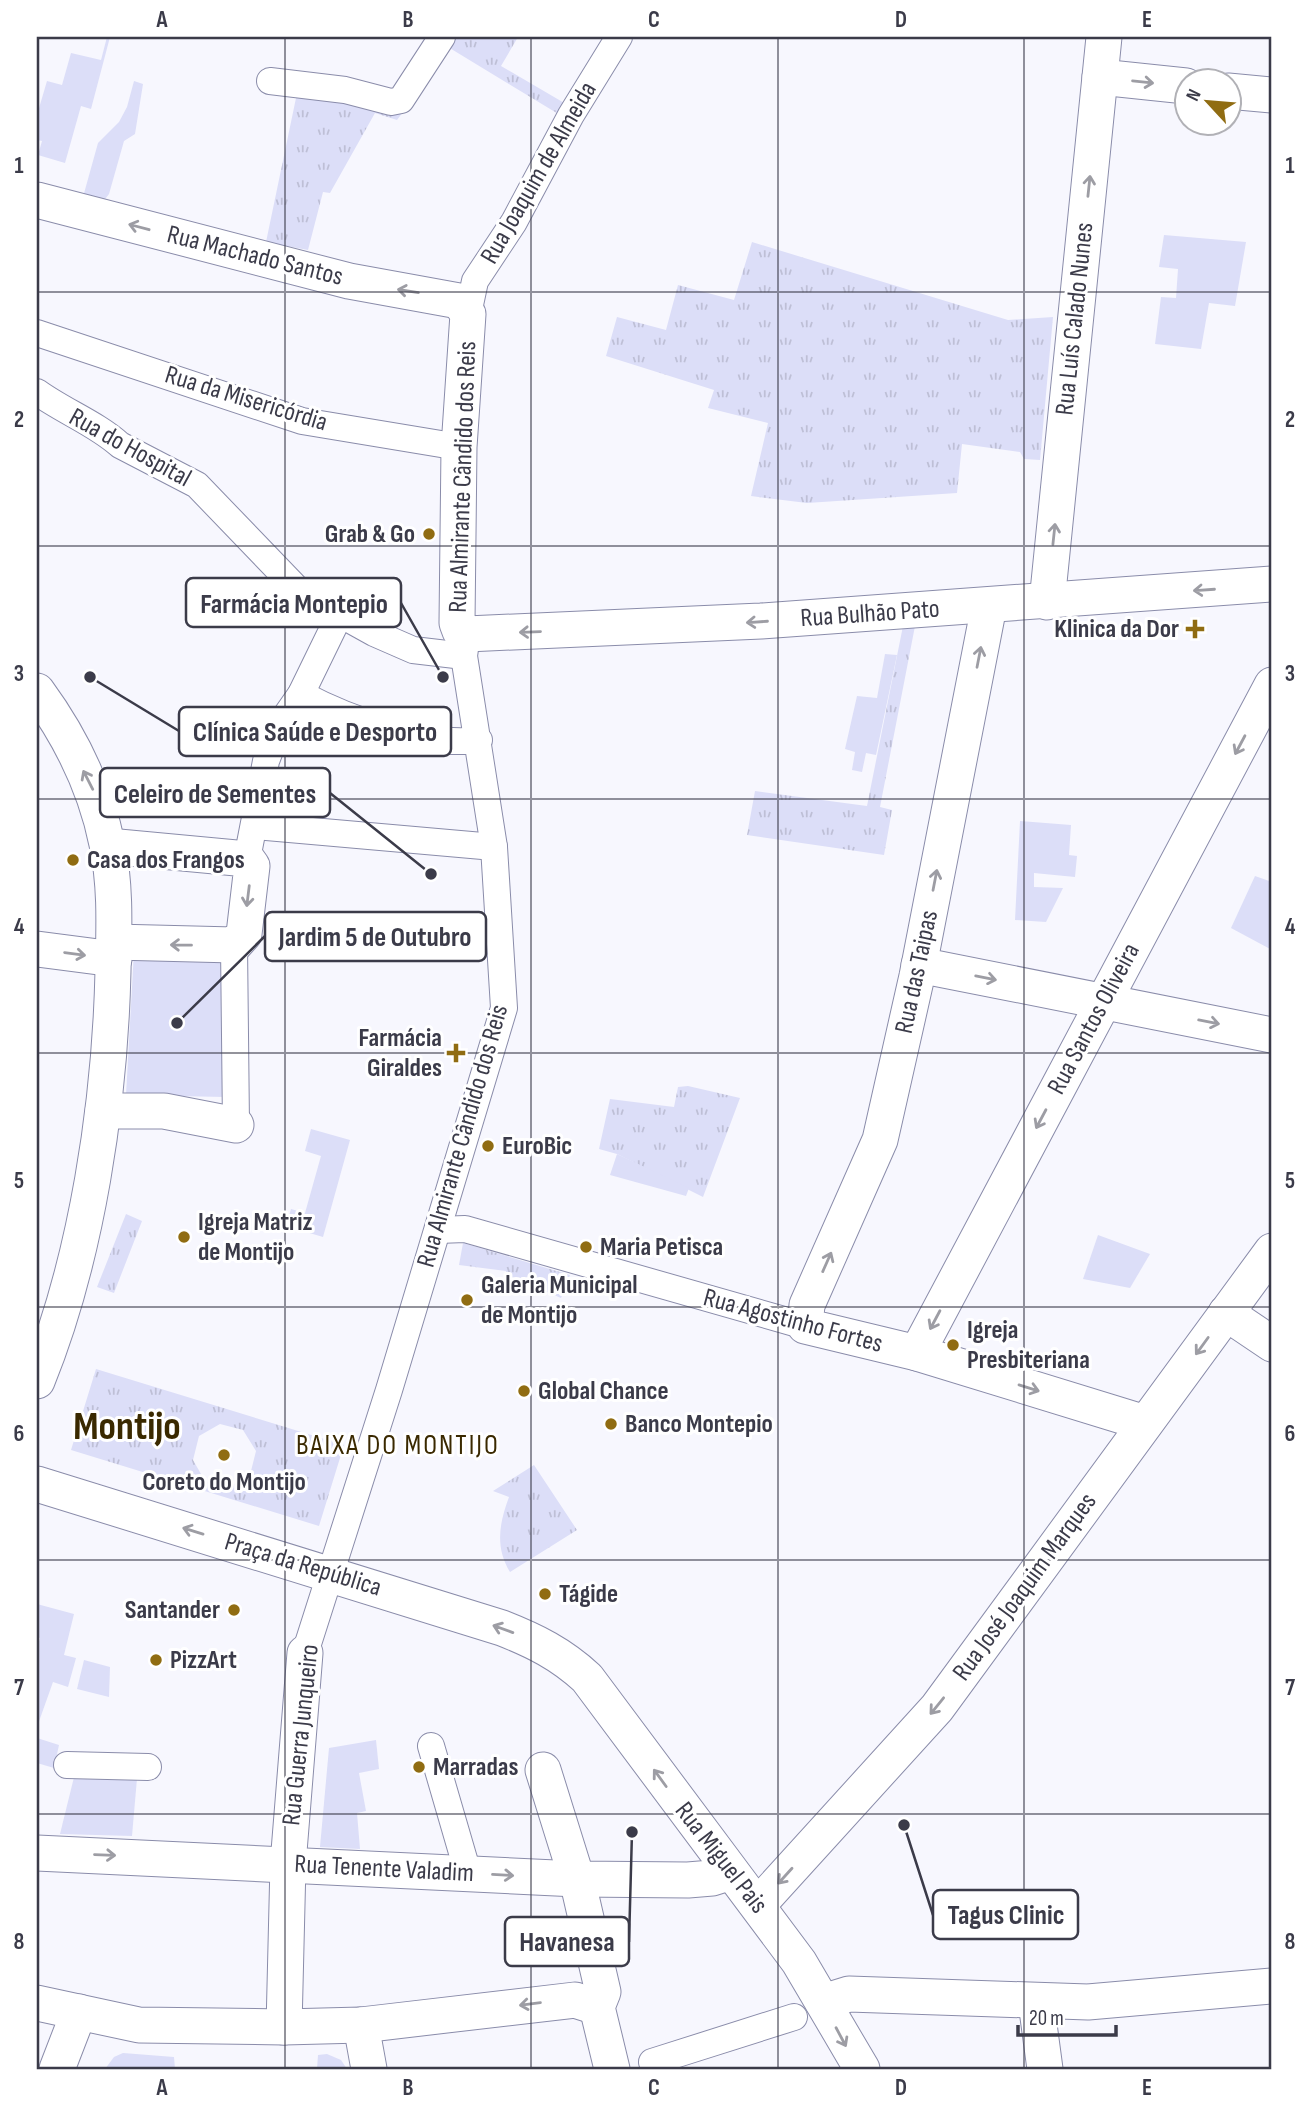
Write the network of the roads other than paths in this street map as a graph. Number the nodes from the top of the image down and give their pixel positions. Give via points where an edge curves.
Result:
1 (442, 37) edge
2 (619, 37) edge
3 (1104, 37) edge
4 (1100, 77) junction
5 (270, 81) dead end
6 (1172, 85) edge
7 (1242, 92) edge
8 (1272, 95) edge
9 (37, 200) edge
10 (468, 314) junction
11 (37, 333) edge
12 (37, 391) edge
13 (459, 447) junction
14 (1272, 584) edge
15 (1047, 602) junction
16 (989, 606) junction
17 (340, 614) junction
18 (465, 645) junction
19 (1272, 685) edge
20 (37, 691) edge
21 (301, 694) junction
22 (478, 740) junction
23 (255, 826) junction
24 (108, 846) junction
25 (494, 847) junction
26 (247, 859) junction
27 (239, 940) junction
28 (37, 949) edge
29 (114, 951) junction
30 (919, 965) junction
31 (1103, 1001) junction
32 (1272, 1035) edge
33 (103, 1111) junction
34 (236, 1125) joint
35 (438, 1230) junction
36 (1272, 1251) edge
37 (1226, 1314) junction
38 (804, 1326) junction
39 (1272, 1344) edge
40 (917, 1353) junction
41 (37, 1381) edge
42 (1145, 1423) junction
43 (37, 1484) edge
44 (331, 1573) junction
45 (305, 1653) joint
46 (564, 1658) joint
47 (431, 1746) dead end
48 (67, 1765) dead end
49 (148, 1767) dead end
50 (543, 1770) dead end
51 (37, 1853) edge
52 (288, 1864) junction
53 (731, 1872) junction
54 (468, 1873) junction
55 (576, 1879) junction
56 (758, 1905) junction
57 (1272, 1986) edge
58 (1036, 2002) junction
59 (37, 2003) edge
60 (597, 2007) junction
61 (808, 2010) junction
62 (79, 2012) junction
63 (361, 2025) junction
64 (284, 2026) junction
65 (652, 2062) dead end
66 (57, 2069) edge
67 (369, 2069) edge
68 (612, 2069) edge
69 (862, 2069) edge
70 (1045, 2069) edge

1 - 5 street via 401,100
2 - 10 street, Rua Joaquim de Almeida via 514,222 475,281
3 - 4 street, Rua Luís Calado Nunes
4 -> 6 street
15 -> 4 street, Rua Luís Calado Nunes
7 - 8 street
10 -> 9 street, Rua Machado Santos via 455,299 349,281
10 - 13 street, Rua Almirante Cândido dos Reis
11 - 13 street, Rua da Misericórdia via 302,421
12 - 17 street, Rua do Hospital via 62,411 197,485 300,592
13 - 18 street, Rua Almirante Cândido dos Reis via 457,623
14 -> 15 street, Rua Bulhão Pato
15 - 16 street, Rua Bulhão Pato
16 -> 18 street, Rua Bulhão Pato
30 -> 16 street, Rua das Taipas
17 - 18 street, Rua do Hospital via 413,650
17 - 21 street
18 - 22 street, Rua Almirante Cândido dos Reis
19 -> 31 street, Rua Santos Oliveira
24 -> 20 street via 95,793
21 - 22 street via 369,723 457,743
21 - 23 street via 280,724 266,761
22 - 25 street, Rua Almirante Cândido dos Reis
23 - 25 street
23 - 26 street
24 - 26 street
24 - 29 street
25 - 35 street, Rua Almirante Cândido dos Reis via 504,1008
26 -> 27 street via 252,866
27 -> 29 street
27 - 34 street
28 -> 29 street
29 - 33 street
30 -> 31 street
38 -> 30 street, Rua das Taipas via 807,1305 880,1140
31 -> 32 street
31 -> 40 street, Rua Santos Oliveira
33 - 34 street via 164,1111
33 - 41 street via 63,1310
35 - 38 street, Rua Agostinho Fortes via 465,1229
35 - 44 street, Rua Almirante Cândido dos Reis
36 - 37 street, Rua José Joaquim Marques
37 - 39 street
37 -> 42 street, Rua José Joaquim Marques
38 - 40 street, Rua Agostinho Fortes
40 -> 42 street, Rua Agostinho Fortes
42 -> 56 street, Rua José Joaquim Marques via 937,1708
44 -> 43 street, Praça da República
44 - 45 street, Rua Guerra Junqueiro
46 -> 44 street, Praça da República via 502,1628
45 - 52 street, Rua Guerra Junqueiro
53 -> 46 street, Rua Miguel Pais via 587,1678
47 - 54 street
48 - 49 street
50 - 55 street
51 -> 52 street, Rua Tenente Valadim
52 - 54 street, Rua Tenente Valadim
52 - 64 street, Rua Guerra Junqueiro
53 - 55 street, Rua Tenente Valadim via 688,1880
53 - 56 street, Rua Miguel Pais
54 -> 55 street, Rua Tenente Valadim
55 - 60 street via 603,1992
56 - 61 street, Rua Miguel Pais via 799,1962
57 - 58 street via 1088,2002
58 - 61 street via 849,1994
58 - 70 street
59 - 62 street
60 -> 63 street via 575,2000 557,2001
60 - 68 street
61 - 65 street
61 -> 69 street, Rua Miguel Pais
62 - 64 street via 139,2025
62 - 66 street
63 - 64 street
63 - 67 street

